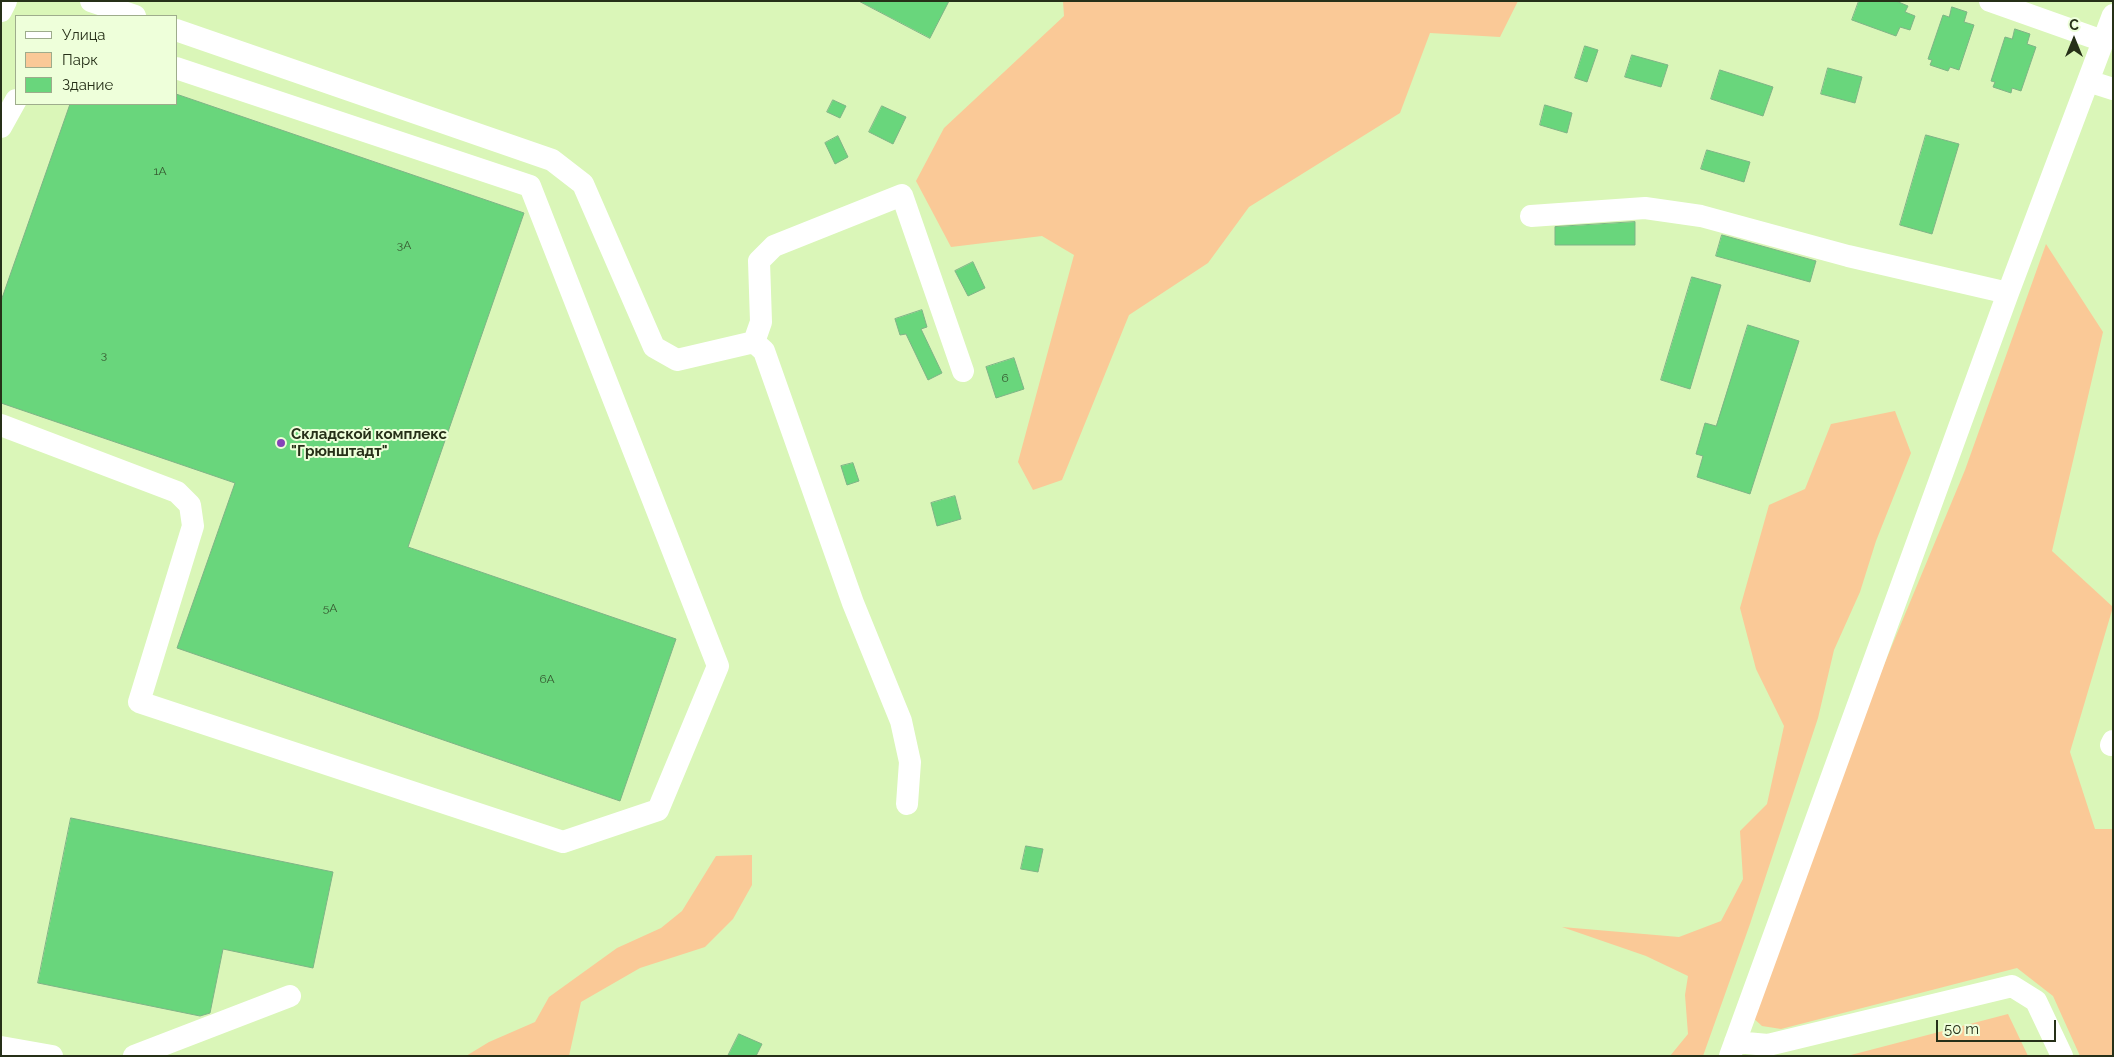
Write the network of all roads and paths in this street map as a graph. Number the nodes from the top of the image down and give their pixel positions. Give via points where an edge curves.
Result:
1 (6, 1) edge
2 (91, 1) edge
3 (1990, 1) edge
4 (1, 11) edge
5 (132, 15) edge
6 (2113, 15) edge
7 (178, 31) edge
8 (2103, 41) junction
9 (178, 69) edge
10 (2088, 81) junction
11 (2113, 90) edge
12 (15, 102) edge
13 (1, 127) edge
14 (1531, 216) dead end
15 (2008, 293) junction
16 (754, 342) junction
17 (963, 371) dead end
18 (1, 426) edge
19 (907, 804) dead end
20 (290, 996) dead end
21 (1, 1047) edge
22 (1732, 1049) edge
23 (52, 1056) edge
24 (134, 1056) edge
25 (2062, 1056) edge

1 - 4 street
2 - 5 street
3 - 8 street
6 - 8 street
7 - 16 street via 552,160 583,184 654,348 677,360
8 - 10 street
9 - 18 street via 530,186 718,666 658,810 563,842 139,702 193,526 190,505 177,492
10 - 11 street
10 - 15 street
12 - 13 street
14 - 15 street via 1645,208 1702,216 1848,256
15 - 22 street
16 - 17 street via 761,322 759,261 774,246 902,195
16 - 19 street via 764,351 853,603 901,721 910,762
20 - 24 street
21 - 23 street
22 - 25 street via 1768,1045 2012,986 2036,1001

